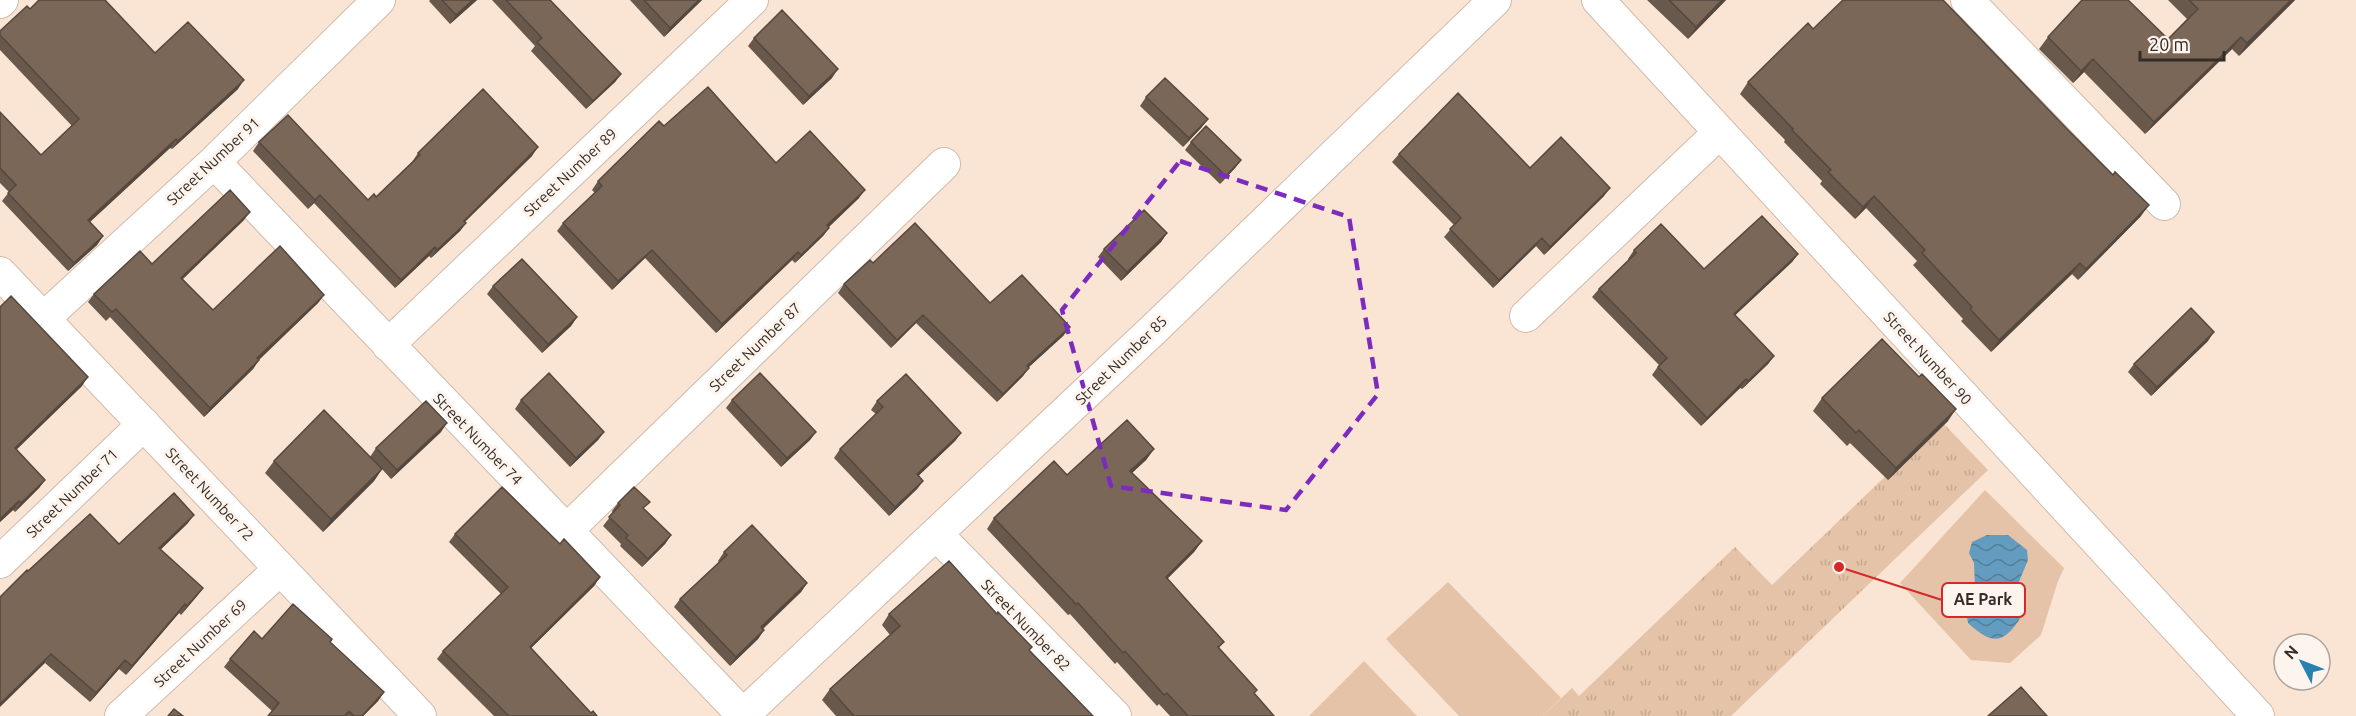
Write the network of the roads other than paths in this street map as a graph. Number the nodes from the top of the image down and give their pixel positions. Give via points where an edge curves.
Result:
1 (379, 0) edge
2 (752, 0) edge
3 (1496, 0) edge
4 (1598, 0) edge
5 (1967, 0) edge
6 (1720, 132) junction
7 (214, 162) junction
8 (944, 164) dead end
9 (2164, 204) dead end
10 (0, 273) edge
11 (1526, 316) dead end
12 (43, 319) junction
13 (388, 345) junction
14 (144, 424) junction
15 (566, 531) junction
16 (937, 535) junction
17 (0, 562) edge
18 (280, 569) junction
19 (404, 711) edge
20 (756, 711) edge
21 (121, 716) edge
22 (1115, 716) edge
23 (2258, 716) edge

1 - 7 street, Street Number 91
2 - 13 street, Street Number 89
3 - 16 street, Street Number 85
4 - 6 street, Street Number 90
5 - 9 street
6 - 11 street
6 - 23 street, Street Number 90
7 - 12 street, Street Number 91
7 - 13 street, Street Number 74
8 - 15 street, Street Number 87
10 - 12 street, Street Number 72
12 - 14 street, Street Number 72
13 - 15 street, Street Number 74
14 - 17 street, Street Number 71
14 - 18 street, Street Number 72
15 - 20 street, Street Number 74
16 - 20 street, Street Number 85
16 - 22 street, Street Number 82
18 - 19 street, Street Number 72
18 - 21 street, Street Number 69

